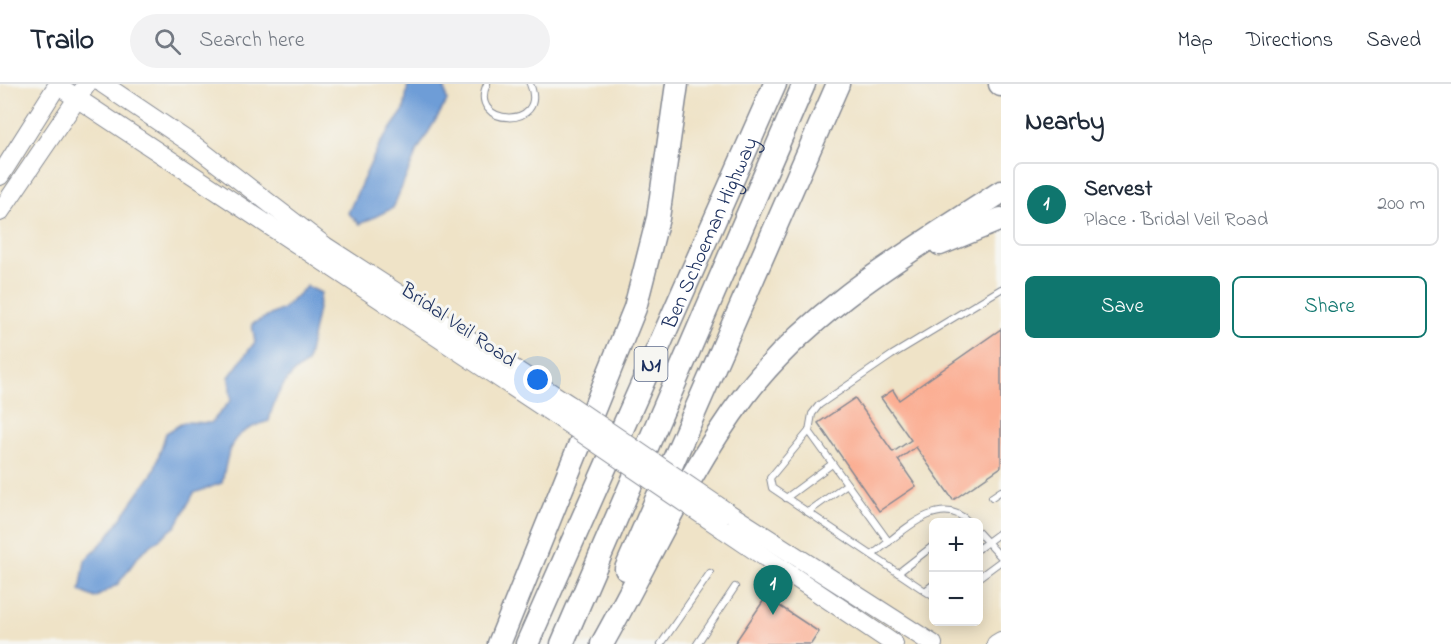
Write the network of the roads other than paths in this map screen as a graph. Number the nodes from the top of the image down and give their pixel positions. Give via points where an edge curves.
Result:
1 (103, 84) edge
2 (487, 84) edge
3 (530, 84) edge
4 (664, 84) edge
5 (677, 84) edge
6 (775, 84) edge
7 (804, 84) edge
8 (838, 84) edge
9 (57, 85) edge
10 (82, 91) edge
11 (668, 150) junction
12 (0, 176) edge
13 (1001, 192) edge
14 (0, 212) edge
15 (1001, 219) edge
16 (871, 278) junction
17 (1001, 289) edge
18 (565, 412) junction
19 (809, 431) junction
20 (832, 464) junction
21 (847, 484) junction
22 (1001, 491) edge
23 (992, 497) dead end
24 (786, 498) junction
25 (808, 512) junction
26 (963, 518) edge
27 (725, 520) junction
28 (1001, 532) edge
29 (983, 538) edge
30 (889, 542) junction
31 (987, 542) junction
32 (983, 545) edge
33 (929, 548) edge
34 (872, 555) junction
35 (1001, 559) edge
36 (710, 573) dead end
37 (898, 573) junction
38 (983, 574) edge
39 (735, 587) dead end
40 (929, 588) edge
41 (925, 591) junction
42 (929, 594) edge
43 (838, 607) junction
44 (1001, 641) edge
45 (499, 644) edge
46 (527, 644) edge
47 (562, 644) edge
48 (594, 644) edge
49 (602, 644) edge
50 (661, 644) edge
51 (697, 644) edge
52 (887, 644) edge
53 (894, 644) edge
54 (933, 644) edge
55 (996, 644) edge

1 - 18 street, Bridal Veil Road via 195,146 326,246
2 - 3 lane via 486,105 506,119 528,110 533,95
4 - 11 highway
5 - 11 highway
6 - 46 highway, Ben Schoeman Highway / N1
7 - 47 highway, Ben Schoeman Highway / N1
8 - 48 highway
9 - 10 street, Bridal Veil Road
9 - 12 street
10 - 14 street
10 - 18 street, Bridal Veil Road
11 - 45 highway via 658,218 635,308
13 - 16 highway
15 - 16 highway via 927,249
16 - 49 highway via 783,352 746,394 697,467
17 - 19 lane via 819,405 812,414
18 - 27 street, Bridal Veil Road, bridge
19 - 20 lane
19 - 24 lane via 770,478 772,488
20 - 21 lane
20 - 24 lane
21 - 25 lane
21 - 30 lane
22 - 23 lane
24 - 25 lane
25 - 34 lane
26 - 30 lane via 960,513 946,510 927,514
27 - 43 street, Bridal Veil Road
27 - 54 street, Bridal Veil Road
28 - 31 lane
29 - 31 lane
30 - 34 lane
31 - 32 lane
31 - 35 lane
33 - 37 lane
34 - 37 lane
35 - 38 lane
36 - 50 lane
37 - 41 lane
39 - 51 lane
40 - 41 lane
41 - 42 lane
43 - 52 street
43 - 53 street, Bridal Veil Road
44 - 55 street

